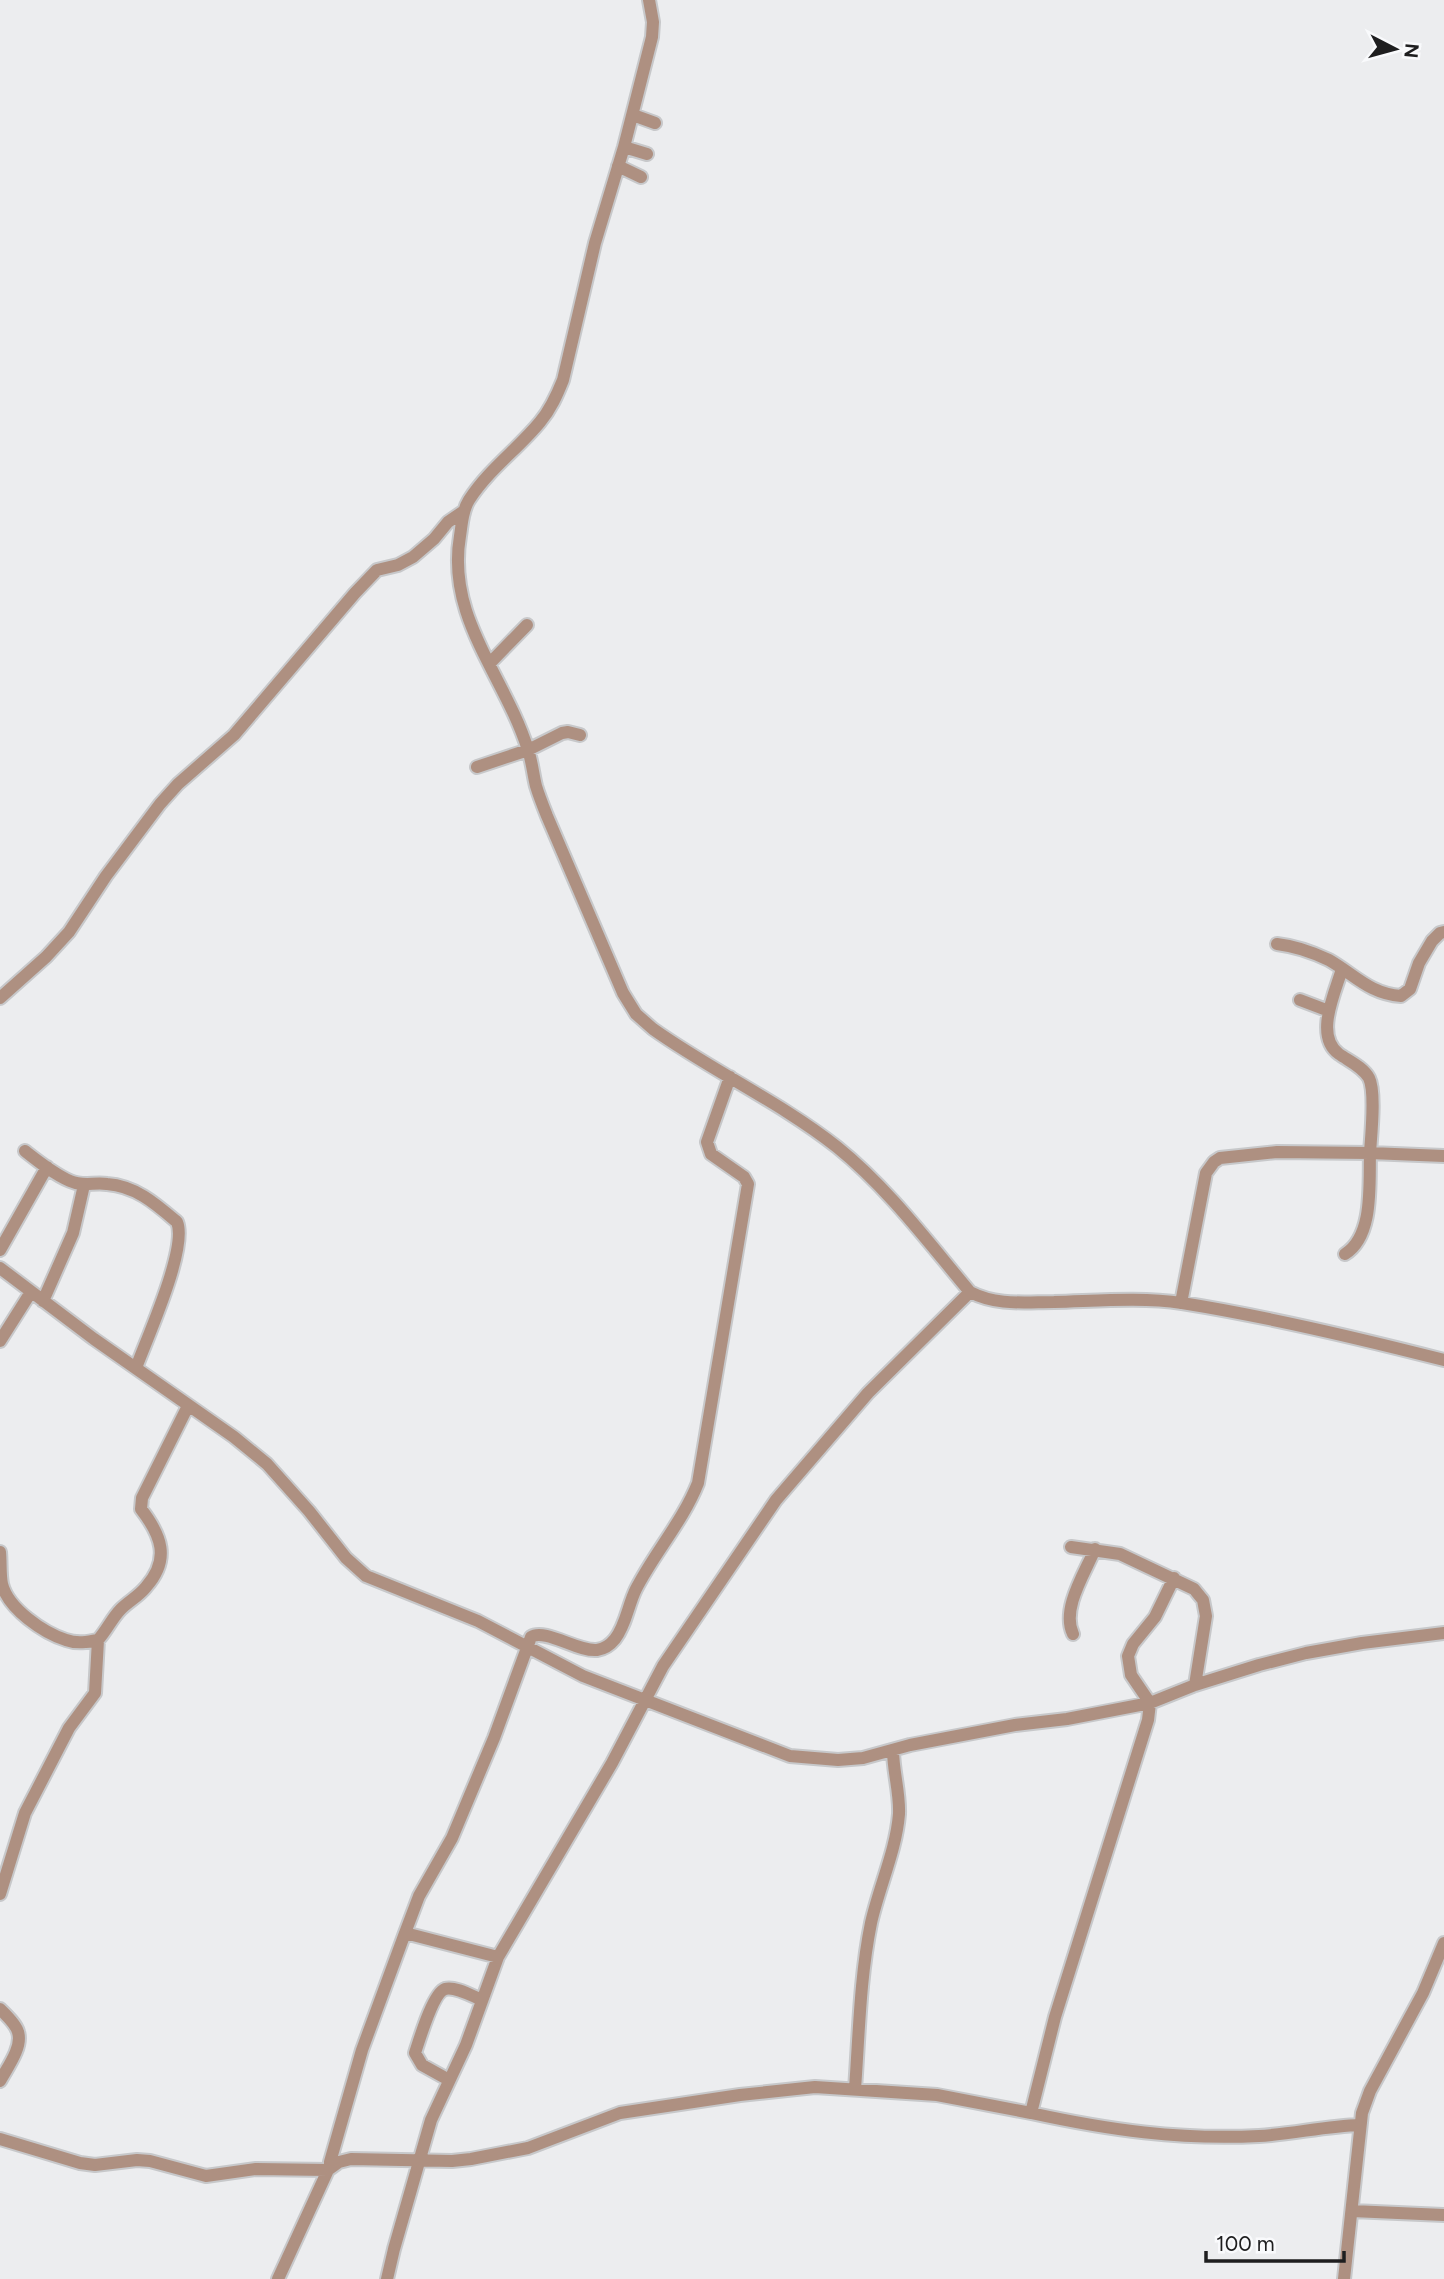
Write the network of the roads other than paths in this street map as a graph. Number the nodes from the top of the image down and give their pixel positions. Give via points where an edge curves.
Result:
1 (649, 0) edge
2 (633, 114) junction
3 (655, 123) dead end
4 (624, 147) junction
5 (647, 154) dead end
6 (618, 166) junction
7 (641, 177) dead end
8 (464, 511) junction
9 (527, 625) dead end
10 (490, 663) junction
11 (580, 735) dead end
12 (528, 750) junction
13 (477, 767) dead end
14 (1444, 932) edge
15 (1277, 943) dead end
16 (1342, 969) junction
17 (0, 998) edge
18 (1300, 1000) dead end
19 (1329, 1010) junction
20 (730, 1077) junction
21 (25, 1151) dead end
22 (1370, 1153) junction
23 (1444, 1156) edge
24 (47, 1167) junction
25 (84, 1185) junction
26 (0, 1250) edge
27 (1345, 1254) dead end
28 (0, 1268) edge
29 (31, 1292) junction
30 (971, 1292) junction
31 (43, 1301) junction
32 (1181, 1303) junction
33 (0, 1341) edge
34 (1444, 1359) edge
35 (136, 1368) junction
36 (188, 1406) junction
37 (1071, 1547) dead end
38 (1095, 1549) junction
39 (0, 1552) edge
40 (1174, 1578) junction
41 (1444, 1633) edge
42 (1073, 1634) dead end
43 (99, 1640) junction
44 (527, 1647) junction
45 (1195, 1685) junction
46 (644, 1700) junction
47 (1150, 1703) junction
48 (893, 1750) junction
49 (0, 1894) edge
50 (405, 1933) junction
51 (1444, 1943) edge
52 (498, 1956) junction
53 (482, 2000) junction
54 (0, 2009) edge
55 (449, 2080) junction
56 (0, 2081) edge
57 (855, 2089) junction
58 (1031, 2113) junction
59 (1360, 2125) junction
60 (0, 2138) edge
61 (421, 2161) junction
62 (329, 2169) junction
63 (1352, 2211) junction
64 (1444, 2215) edge
65 (278, 2279) edge
66 (387, 2279) edge
67 (1344, 2279) edge

1 - 2 street via 652,37
2 - 3 street
2 - 4 street
4 - 5 street
4 - 6 street
6 - 7 street
6 - 8 street via 555,400 539,423 485,477
8 - 10 street via 458,543 460,597
8 - 17 street via 413,557 377,570 355,593 234,735 160,804 69,932
9 - 10 street
10 - 12 street
11 - 12 street via 562,733
12 - 13 street
12 - 20 street via 536,788 623,993 653,1029
14 - 16 street via 1426,950 1410,989 1401,996 1375,991
15 - 16 street via 1310,952
16 - 19 street
18 - 19 street
19 - 22 street via 1330,1045 1370,1079
20 - 30 street via 808,1126 863,1170
20 - 44 street via 707,1142 711,1154 748,1184 698,1483 689,1506 656,1552 614,1641 605,1648 589,1650 539,1634 531,1637
21 - 24 street
22 - 23 street
22 - 27 street via 1363,1233
22 - 32 street via 1277,1152 1235,1155 1214,1162 1206,1173
24 - 25 street
24 - 26 street
25 - 31 street via 73,1233
25 - 35 street via 128,1187 179,1226 174,1265
28 - 29 street
29 - 31 street
29 - 33 street
30 - 32 street via 1020,1304
30 - 46 street via 868,1393 776,1500
31 - 35 street
32 - 34 street
35 - 36 street
36 - 43 street via 142,1498 141,1508 161,1549 157,1572
36 - 44 street via 267,1464 346,1559 366,1576 478,1621
37 - 38 street
38 - 40 street via 1120,1553
38 - 42 street via 1069,1613
39 - 43 street via 2,1584 22,1612 66,1640
40 - 45 street via 1194,1588 1206,1609
40 - 47 street via 1128,1656 1131,1675
41 - 45 street via 1306,1653
43 - 49 street via 95,1693 69,1728 25,1813
44 - 46 street
44 - 50 street via 452,1838 419,1896
45 - 47 street
46 - 48 street via 790,1756 838,1760
46 - 52 street
47 - 48 street
47 - 58 street via 1055,2017
48 - 57 street via 899,1813 871,1924
50 - 52 street
50 - 62 street via 356,2067
51 - 59 street via 1423,1993 1370,2091
52 - 53 street
53 - 55 street
53 - 55 street via 448,1989 441,1991 434,2004 415,2053 422,2065
54 - 56 street via 19,2034
55 - 61 street via 431,2120
57 - 58 street via 937,2095
57 - 61 street via 815,2087 620,2113 528,2148 462,2160
58 - 59 street via 1160,2136 1262,2136
59 - 63 street
60 - 62 street via 95,2165 150,2161 206,2176 256,2169
61 - 62 street via 351,2159
61 - 66 street
62 - 65 street
63 - 64 street
63 - 67 street

